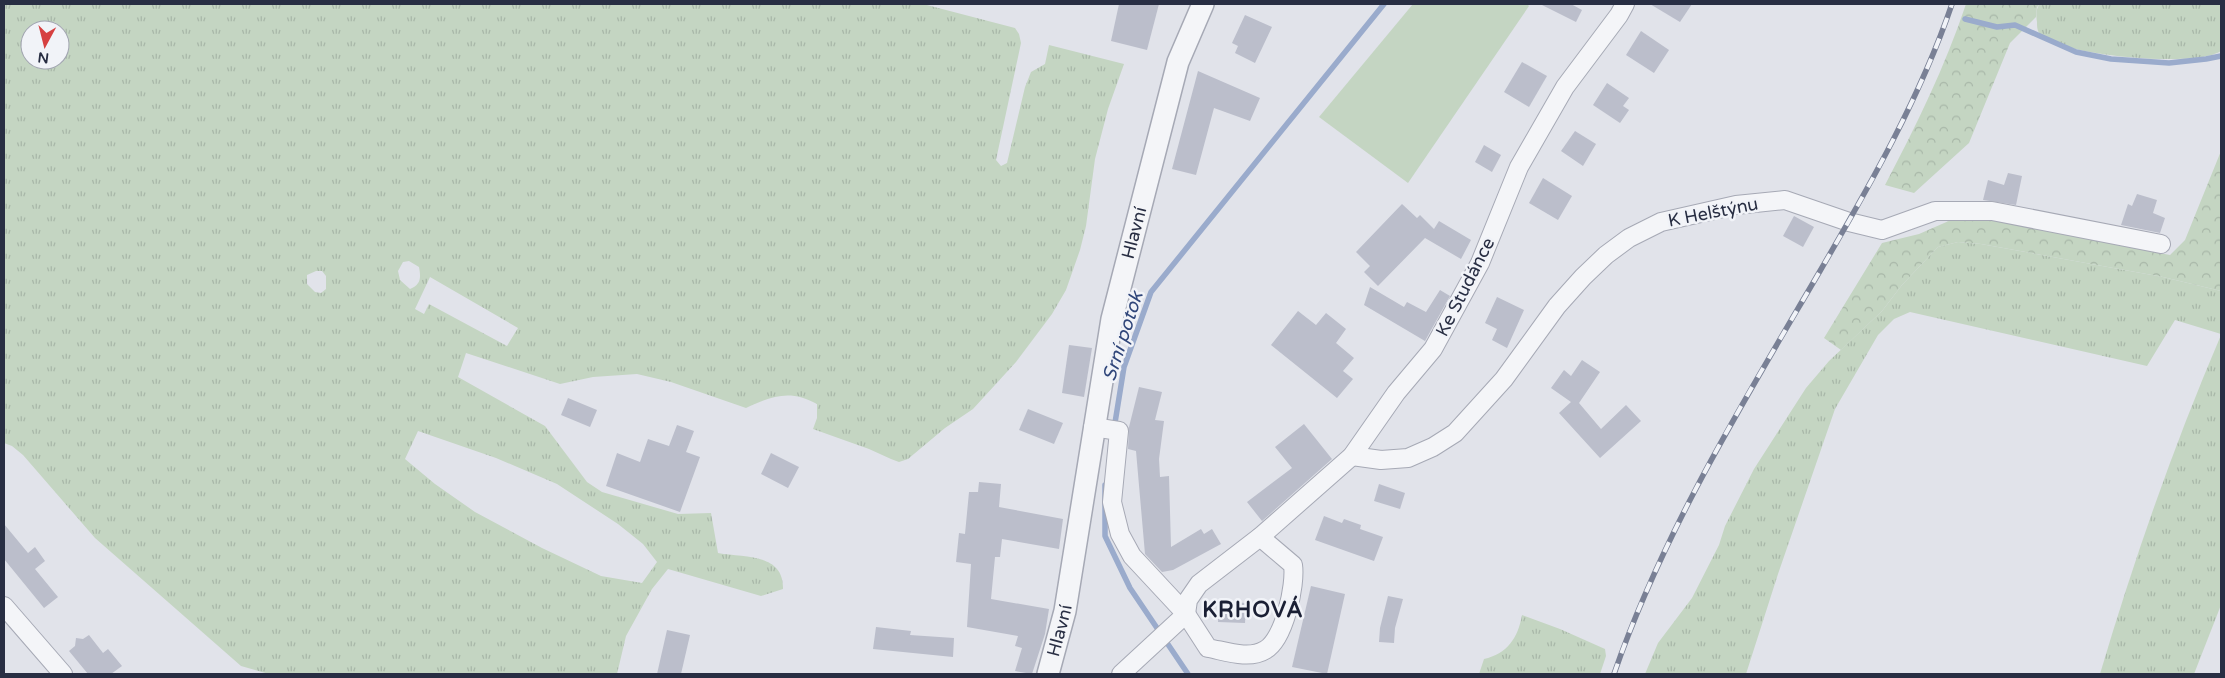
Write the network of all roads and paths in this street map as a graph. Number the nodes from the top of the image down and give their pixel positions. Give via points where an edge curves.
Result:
1 (1203, 4) edge
2 (1625, 4) edge
3 (2161, 244) dead end
4 (1106, 429) junction
5 (1352, 456) junction
6 (1260, 537) junction
7 (4, 606) edge
8 (1186, 614) junction
9 (63, 674) edge
10 (1048, 674) edge
11 (1121, 674) edge

1 - 4 street, Hlavní via 1178,62 1112,319
2 - 5 street, Ke Studánce via 1564,87 1519,167 1480,263 1433,349 1396,393
3 - 5 street, K Helštýnu via 1992,211 1964,209 1935,210 1882,230 1785,200 1736,205 1670,219 1628,238 1583,276 1504,379 1455,433 1408,458 1381,460
4 - 8 street via 1112,502 1120,534 1132,556
4 - 10 street, Hlavní
5 - 6 street, Ke Studánce
6 - 8 street via 1199,584 1188,600
6 - 8 street via 1293,565 1294,576 1291,596 1277,636 1266,650 1248,655 1208,648
7 - 9 street
8 - 11 street

